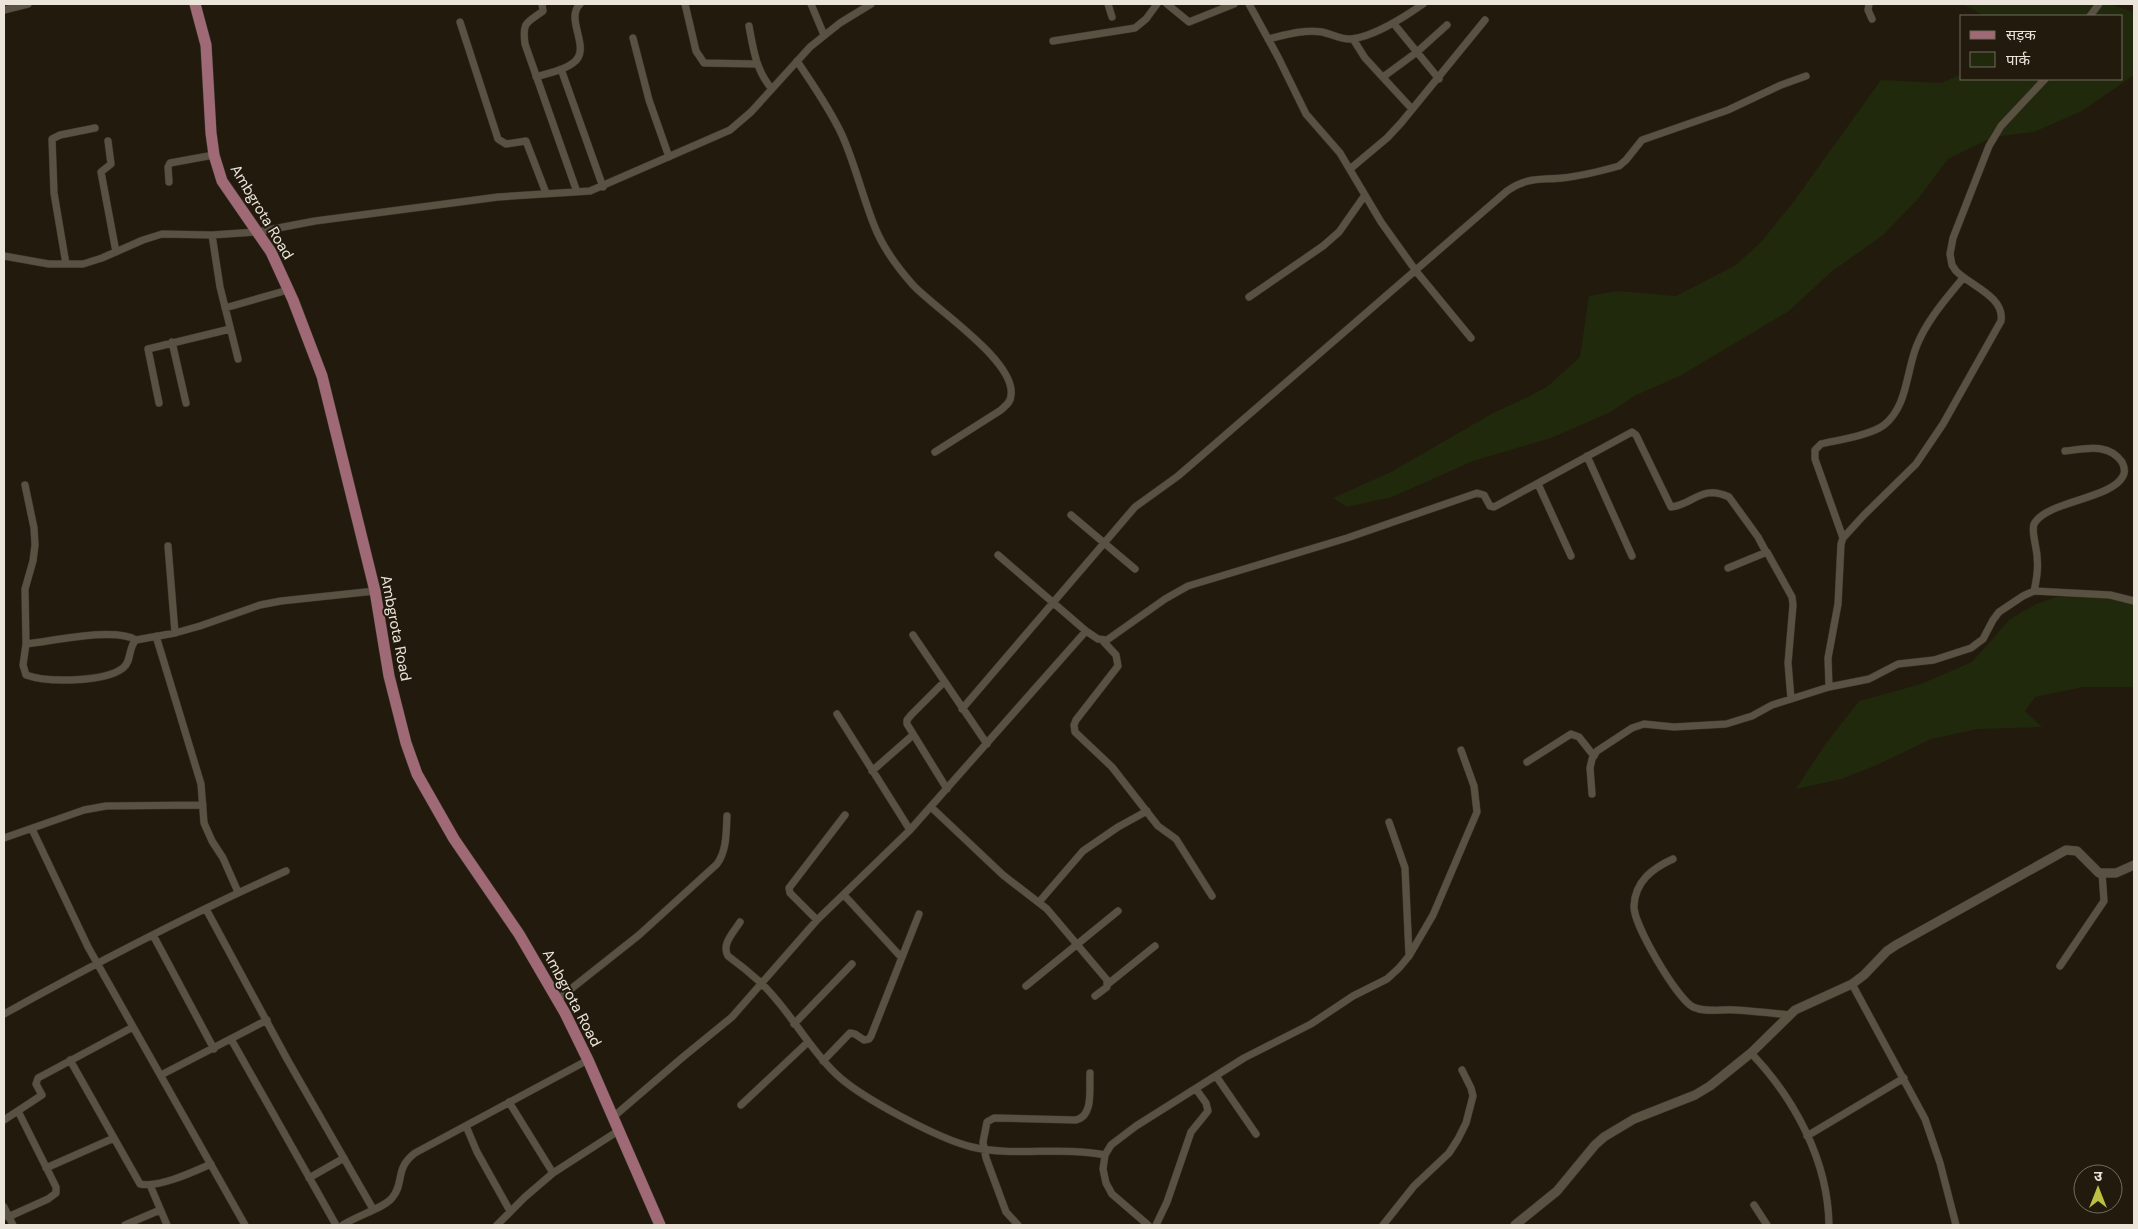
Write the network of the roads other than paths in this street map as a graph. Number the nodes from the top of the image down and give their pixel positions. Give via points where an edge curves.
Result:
1 (28, 4) edge
2 (195, 4) edge
3 (542, 4) edge
4 (580, 4) edge
5 (685, 4) edge
6 (811, 4) edge
7 (871, 4) edge
8 (1108, 4) edge
9 (1157, 4) edge
10 (1167, 4) edge
11 (1234, 4) edge
12 (1249, 4) edge
13 (1424, 4) edge
14 (1869, 4) edge
15 (2099, 4) edge
16 (4, 10) edge
17 (2091, 15) edge
18 (1112, 17) dead end
19 (1486, 20) dead end
20 (1872, 20) dead end
21 (460, 22) dead end
22 (1394, 24) junction
23 (1447, 25) dead end
24 (749, 26) dead end
25 (824, 35) junction
26 (633, 38) dead end
27 (1268, 38) junction
28 (1353, 39) junction
29 (1053, 41) dead end
30 (1417, 52) junction
31 (797, 61) junction
32 (757, 64) junction
33 (561, 69) junction
34 (1806, 76) dead end
35 (536, 77) junction
36 (1383, 77) junction
37 (1439, 79) junction
38 (2043, 80) edge
39 (772, 89) junction
40 (1412, 109) junction
41 (95, 128) dead end
42 (108, 141) dead end
43 (214, 155) junction
44 (669, 157) junction
45 (1350, 169) junction
46 (169, 182) dead end
47 (603, 187) junction
48 (577, 192) junction
49 (546, 193) junction
50 (1365, 195) junction
51 (258, 232) junction
52 (212, 235) junction
53 (116, 252) junction
54 (4, 256) edge
55 (66, 264) junction
56 (1416, 271) junction
57 (1962, 278) junction
58 (288, 290) junction
59 (1250, 297) dead end
60 (225, 308) junction
61 (230, 329) junction
62 (1472, 338) dead end
63 (172, 342) junction
64 (238, 359) dead end
65 (158, 403) dead end
66 (186, 403) dead end
67 (2065, 451) dead end
68 (935, 452) dead end
69 (1587, 456) junction
70 (1538, 484) junction
71 (25, 485) dead end
72 (1071, 515) dead end
73 (1843, 538) junction
74 (1105, 542) junction
75 (168, 546) dead end
76 (1766, 552) junction
77 (998, 555) dead end
78 (1571, 556) dead end
79 (1632, 556) dead end
80 (1135, 568) dead end
81 (1728, 568) dead end
82 (375, 592) junction
83 (2034, 592) junction
84 (2134, 601) edge
85 (1054, 602) junction
86 (1086, 631) junction
87 (175, 633) junction
88 (913, 635) dead end
89 (156, 636) junction
90 (136, 640) junction
91 (1103, 641) junction
92 (26, 644) junction
93 (944, 682) junction
94 (1829, 687) junction
95 (1790, 699) junction
96 (962, 709) junction
97 (837, 714) dead end
98 (913, 735) junction
99 (987, 744) junction
100 (1461, 750) dead end
101 (1594, 756) junction
102 (1527, 762) dead end
103 (872, 771) junction
104 (947, 789) junction
105 (1592, 794) dead end
106 (203, 804) junction
107 (932, 806) junction
108 (1148, 811) junction
109 (846, 815) dead end
110 (727, 816) dead end
111 (1389, 822) dead end
112 (32, 829) junction
113 (910, 830) junction
114 (4, 838) edge
115 (1673, 859) dead end
116 (2134, 864) edge
117 (286, 871) dead end
118 (2102, 873) junction
119 (238, 892) junction
120 (844, 895) junction
121 (1212, 896) dead end
122 (1039, 902) junction
123 (206, 910) junction
124 (1118, 911) dead end
125 (919, 914) dead end
126 (817, 920) junction
127 (740, 922) dead end
128 (153, 935) junction
129 (1077, 944) junction
130 (1155, 946) dead end
131 (1409, 956) junction
132 (902, 957) junction
133 (97, 963) junction
134 (852, 964) dead end
135 (2060, 966) dead end
136 (761, 983) junction
137 (1108, 984) junction
138 (1852, 984) junction
139 (1026, 986) dead end
140 (1095, 996) dead end
141 (557, 1000) junction
142 (4, 1014) edge
143 (1789, 1015) junction
144 (267, 1020) junction
145 (794, 1024) junction
146 (133, 1027) junction
147 (231, 1039) junction
148 (808, 1042) junction
149 (214, 1049) junction
150 (1751, 1053) junction
151 (70, 1060) junction
152 (588, 1060) junction
153 (823, 1060) junction
154 (1462, 1070) dead end
155 (1090, 1073) dead end
156 (161, 1075) junction
157 (1216, 1076) junction
158 (1904, 1078) junction
159 (1196, 1089) junction
160 (509, 1102) junction
161 (741, 1105) dead end
162 (18, 1111) junction
163 (612, 1118) junction
164 (4, 1120) edge
165 (466, 1126) junction
166 (618, 1131) junction
167 (1256, 1134) dead end
168 (1807, 1136) junction
169 (114, 1138) junction
170 (984, 1149) junction
171 (1105, 1155) junction
172 (344, 1158) junction
173 (211, 1164) junction
174 (46, 1168) junction
175 (554, 1173) junction
176 (309, 1178) junction
177 (150, 1185) junction
178 (1754, 1205) dead end
179 (373, 1209) junction
180 (160, 1210) junction
181 (510, 1211) junction
182 (5, 1212) edge
183 (13, 1225) edge
184 (125, 1225) edge
185 (167, 1225) edge
186 (245, 1225) edge
187 (336, 1225) edge
188 (344, 1225) edge
189 (497, 1225) edge
190 (660, 1225) edge
191 (1018, 1225) edge
192 (1148, 1225) edge
193 (1156, 1225) edge
194 (1383, 1225) edge
195 (1516, 1225) edge
196 (1767, 1225) edge
197 (1829, 1225) edge
198 (1956, 1225) edge

1 - 16 street
2 - 43 main road, Ambgrota Road via 206,45
3 - 35 street via 543,11 529,20 524,28 525,44
4 - 33 street via 574,13 580,53 578,59
5 - 32 street via 696,51 704,63
6 - 25 street
7 - 25 street
8 - 18 street
9 - 29 street via 1135,28
10 - 11 street via 1189,22
12 - 27 street
13 - 22 street
14 - 20 street
15 - 17 street
19 - 37 street
21 - 49 street via 498,139 506,144 523,141 529,144
22 - 28 street
22 - 30 street
23 - 30 street
24 - 32 street
25 - 31 street
26 - 44 street via 649,100
27 - 28 street via 1321,32
27 - 45 street via 1306,114
28 - 36 street
30 - 36 street
30 - 37 street
31 - 39 street
31 - 68 street via 842,136 874,226 886,249 920,293 964,327 989,352 1010,384 1012,394 1009,403
32 - 39 street
33 - 35 street
33 - 47 street
34 - 56 street via 1728,110 1642,140 1619,166 1569,177 1518,183
35 - 48 street
36 - 40 street
37 - 40 street
38 - 57 street via 2001,126 1978,171 1950,254 1952,265
39 - 44 street via 730,130
40 - 45 street via 1387,138
41 - 55 street via 52,139 54,193
42 - 53 street via 111,164 101,172
43 - 46 street via 170,163
43 - 51 main road, Ambgrota Road via 222,181
44 - 47 street
45 - 50 street
47 - 48 street
48 - 49 street
49 - 51 street via 498,196
50 - 56 street
50 - 59 street via 1339,232
51 - 52 street
51 - 58 main road, Ambgrota Road
52 - 53 street via 162,234
52 - 60 street
53 - 55 street via 83,264
54 - 55 street
56 - 62 street
56 - 74 street via 1178,476 1145,498
57 - 73 street via 1995,301 2002,313 2001,321 1943,424 1916,464
57 - 73 street via 1936,311 1917,344 1902,401 1888,421 1882,427 1821,444 1814,450
58 - 60 street
58 - 82 main road, Ambgrota Road via 322,376
60 - 61 street
61 - 63 street
61 - 64 street
63 - 65 street via 151,347 147,352
63 - 66 street
67 - 83 street via 2102,448 2117,456 2125,472 2114,486 2067,504 2037,520 2033,531 2039,564
69 - 70 street
69 - 76 street via 1634,432 1672,507 1702,494 1729,497
69 - 79 street
70 - 78 street
70 - 91 street via 1494,508 1484,495 1477,493 1347,538 1188,586
71 - 92 street via 34,528 32,561 25,589
72 - 74 street
73 - 94 street via 1838,604 1828,658
74 - 80 street
74 - 85 street
75 - 87 street
76 - 81 street
76 - 95 street via 1793,605 1788,663
77 - 85 street
82 - 87 street via 260,605
82 - 141 main road, Ambgrota Road via 389,676 417,774 454,839 519,934
83 - 84 street via 2110,595
83 - 94 street via 1999,612 1983,639 1971,648 1934,660 1898,664 1869,679
85 - 86 street
85 - 96 street
86 - 91 street
86 - 99 street
87 - 89 street
88 - 93 street
89 - 90 street
89 - 106 street via 201,784
90 - 92 street via 113,634
90 - 92 street via 122,669 69,680 26,675 23,665
91 - 108 street via 1116,656 1118,666 1076,720 1074,728
93 - 96 street
93 - 98 street via 908,720
94 - 95 street
95 - 101 street via 1726,724 1674,727 1639,724
96 - 99 street
97 - 103 street
98 - 103 street
98 - 104 street
99 - 104 street
100 - 131 street via 1474,786 1477,812 1432,915
101 - 102 street via 1579,738 1571,734
101 - 105 street via 1590,768
103 - 113 street
104 - 107 street
106 - 112 street via 106,806 84,810
106 - 119 street via 207,833 223,858
107 - 113 street
107 - 122 street via 1003,875
108 - 121 street via 1158,826 1176,839
108 - 122 street via 1083,851
109 - 126 street via 789,888 790,894
110 - 141 street via 725,847 717,864 632,941
111 - 131 street via 1405,868
112 - 114 street
112 - 133 street
113 - 120 street
115 - 143 street via 1649,872 1634,904 1638,922 1671,983 1688,1003 1703,1010
116 - 118 street via 2116,873
117 - 119 street
118 - 135 street via 2104,901
118 - 138 street via 2077,851 2066,850 1896,945
119 - 123 street
120 - 126 street
120 - 132 street
122 - 129 street
123 - 128 street
123 - 144 street
124 - 129 street
125 - 132 street
126 - 136 street
127 - 136 street via 727,943 726,952
128 - 133 street
128 - 149 street
129 - 137 street
129 - 139 street
130 - 137 street
131 - 157 street via 1386,978
132 - 153 street via 869,1039 850,1033
133 - 142 street
133 - 146 street
134 - 145 street
136 - 145 street
136 - 163 street via 732,1017
137 - 140 street
138 - 143 street
138 - 158 street
141 - 152 main road, Ambgrota Road
143 - 150 street
144 - 147 street
144 - 172 street
145 - 148 street
146 - 151 street
146 - 156 street
147 - 149 street
147 - 176 street
148 - 153 street
148 - 161 street
149 - 156 street
150 - 168 street via 1782,1090
150 - 195 street via 1710,1086 1634,1119 1604,1137 1557,1191
151 - 162 street via 38,1078 36,1084 42,1095
151 - 169 street
152 - 160 street
152 - 163 main road, Ambgrota Road
153 - 170 street via 855,1090 878,1103 953,1141
154 - 194 street via 1472,1096 1466,1123 1458,1139
155 - 170 street via 1088,1108 1082,1119 990,1119 986,1125
156 - 173 street
157 - 159 street
157 - 167 street
158 - 168 street
158 - 198 street via 1931,1134
159 - 171 street via 1121,1136
159 - 193 street via 1208,1111 1190,1132
160 - 165 street
160 - 175 street
162 - 164 street
162 - 174 street
163 - 166 main road, Ambgrota Road
165 - 179 street via 407,1159 394,1196
165 - 181 street
166 - 175 street
166 - 190 main road, Ambgrota Road
168 - 197 street via 1827,1192
169 - 174 street
169 - 177 street via 137,1181
170 - 171 street
170 - 191 street via 1006,1212
171 - 192 street via 1103,1169 1112,1194
172 - 176 street
172 - 179 street
173 - 177 street
173 - 186 street
174 - 182 street via 56,1187 53,1196
175 - 181 street
176 - 187 street
177 - 180 street
178 - 196 street
179 - 188 street
180 - 184 street
180 - 185 street
181 - 189 street
182 - 183 street

